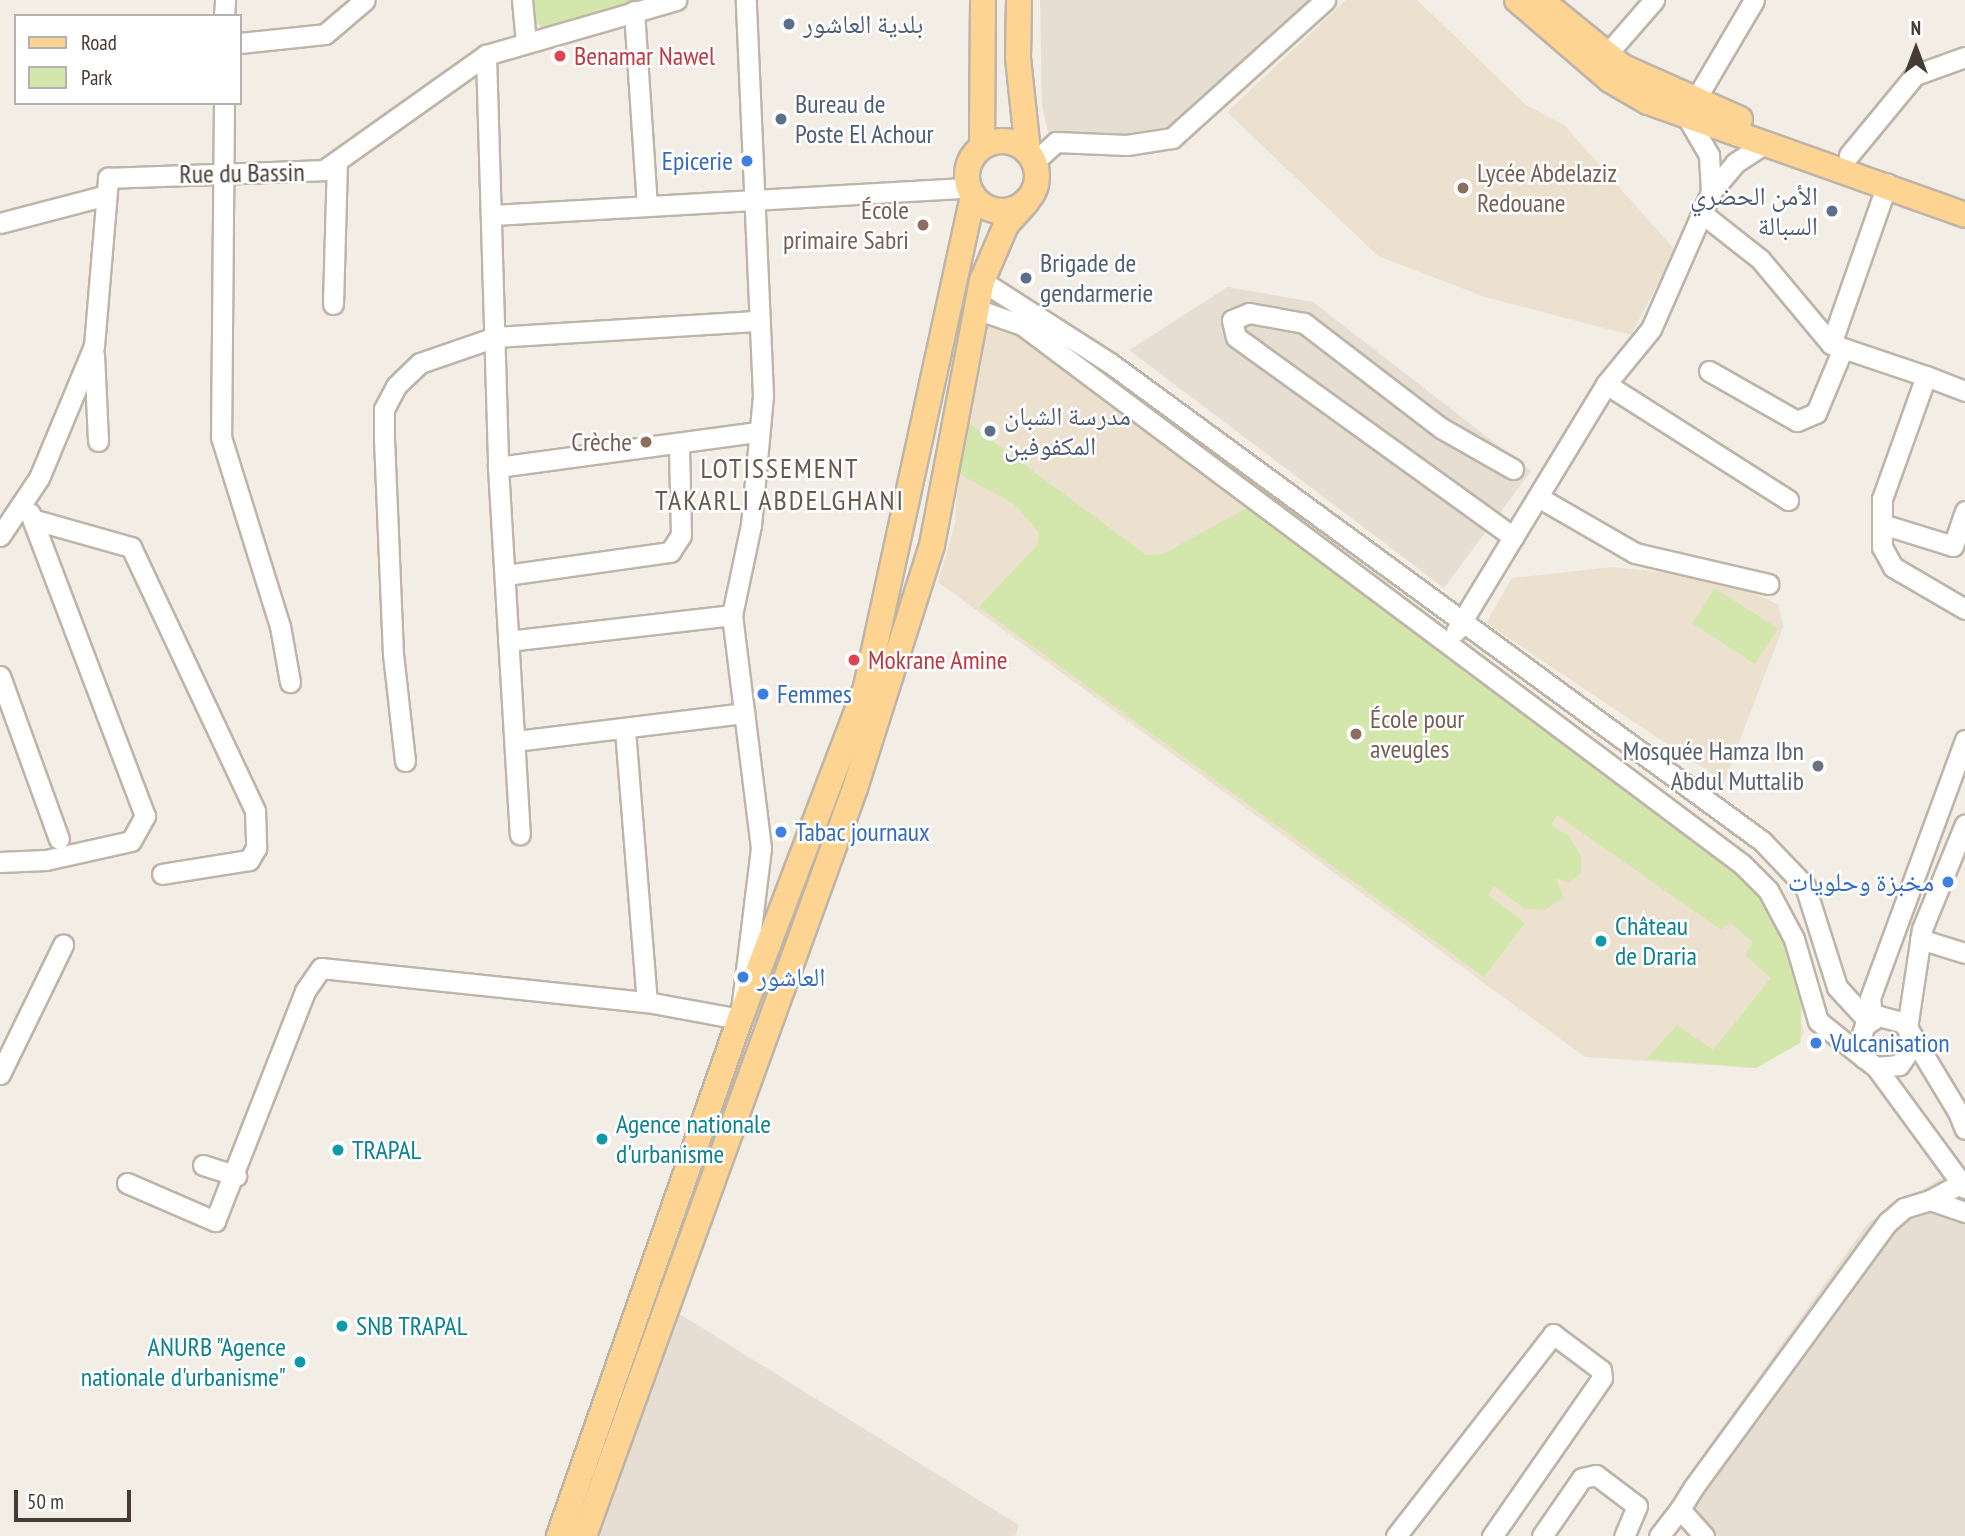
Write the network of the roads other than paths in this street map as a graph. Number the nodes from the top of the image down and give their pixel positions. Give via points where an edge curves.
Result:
1 (365, 0) edge
2 (522, 0) edge
3 (676, 0) edge
4 (746, 0) edge
5 (984, 0) edge
6 (1019, 0) edge
7 (1325, 0) edge
8 (1517, 0) edge
9 (1541, 0) edge
10 (1654, 0) edge
11 (1754, 0) edge
12 (634, 11) junction
13 (526, 42) junction
14 (242, 43) edge
15 (1606, 54) junction
16 (486, 55) junction
17 (1965, 57) edge
18 (223, 105) edge
19 (1691, 111) junction
20 (1766, 143) junction
21 (982, 146) junction
22 (1849, 155) junction
23 (1031, 156) junction
24 (337, 166) junction
25 (223, 175) junction
26 (1887, 184) junction
27 (971, 192) junction
28 (1711, 192) junction
29 (103, 196) junction
30 (754, 196) junction
31 (1965, 199) edge
32 (1027, 202) junction
33 (647, 206) junction
34 (494, 215) junction
35 (1704, 215) junction
36 (1965, 215) edge
37 (0, 223) edge
38 (982, 281) junction
39 (333, 304) dead end
40 (975, 309) junction
41 (760, 321) junction
42 (495, 337) junction
43 (94, 346) junction
44 (1837, 346) junction
45 (1709, 371) dead end
46 (1926, 376) junction
47 (1606, 384) junction
48 (1965, 391) edge
49 (758, 432) junction
50 (97, 441) dead end
51 (679, 444) junction
52 (498, 467) junction
53 (1513, 469) dead end
54 (1538, 497) junction
55 (1788, 500) dead end
56 (22, 504) junction
57 (1965, 511) edge
58 (35, 520) junction
59 (1882, 524) junction
60 (0, 536) edge
61 (1513, 537) junction
62 (506, 575) junction
63 (1768, 584) dead end
64 (1965, 609) edge
65 (732, 615) junction
66 (1462, 621) junction
67 (508, 641) junction
68 (1447, 645) junction
69 (0, 676) edge
70 (290, 682) dead end
71 (744, 713) junction
72 (625, 730) junction
73 (1965, 740) edge
74 (516, 741) junction
75 (405, 761) dead end
76 (1965, 824) edge
77 (520, 834) dead end
78 (59, 839) dead end
79 (1961, 847) edge
80 (0, 862) edge
81 (162, 874) dead end
82 (1920, 939) junction
83 (63, 945) dead end
84 (1965, 953) edge
85 (647, 1002) junction
86 (740, 1018) junction
87 (1871, 1021) junction
88 (1907, 1028) junction
89 (1870, 1063) junction
90 (0, 1074) edge
91 (1965, 1129) edge
92 (202, 1165) dead end
93 (236, 1176) junction
94 (127, 1184) dead end
95 (1963, 1186) edge
96 (1930, 1200) junction
97 (1965, 1212) edge
98 (1679, 1509) junction
99 (559, 1536) edge
100 (584, 1536) edge
101 (1396, 1536) edge
102 (1492, 1536) edge
103 (1542, 1536) edge
104 (1624, 1536) edge
105 (1660, 1536) edge
106 (1704, 1536) edge

1 - 14 street via 325,34
2 - 13 street
3 - 12 street, Rue du Bassin
4 - 30 street
5 - 21 main road
6 - 23 main road
7 - 23 street via 1172,138 1127,145 1056,142
8 - 19 main road via 1610,80
9 - 15 main road
10 - 15 street
11 - 19 street
12 - 13 street, Rue du Bassin
12 - 33 street
13 - 16 street, Rue du Bassin
15 - 19 main road
16 - 24 street, Rue du Bassin
16 - 34 street
17 - 22 street via 1915,75
18 - 25 street
19 - 20 main road
19 - 22 main road
19 - 28 street via 1709,155
20 - 26 main road
20 - 28 street via 1734,163
21 - 23 main road via 1007,141
21 - 27 main road via 967,170
22 - 31 main road
23 - 32 main road via 1038,175
24 - 25 street, Rue du Bassin via 308,173
24 - 39 street
25 - 29 street, Rue du Bassin via 114,175 105,181
25 - 70 street via 221,437 280,626
26 - 36 main road
26 - 44 street
27 - 30 street
27 - 32 main road via 1001,211
27 - 86 main road via 866,687
28 - 35 street
29 - 37 street
29 - 43 street
30 - 33 street
30 - 41 street
32 - 38 main road via 1006,225
33 - 34 street
34 - 42 street
35 - 44 street via 1760,259
35 - 47 street via 1651,329
38 - 40 main road
38 - 66 street via 1110,363
40 - 68 street via 1022,325
40 - 100 main road via 920,590 855,788
41 - 42 street
41 - 49 street
42 - 52 street
42 - 75 street via 420,363 384,409 393,654
43 - 50 street
43 - 56 street via 57,442
44 - 45 street via 1816,412 1797,421
44 - 46 street
46 - 48 street
46 - 59 street via 1882,499
47 - 54 street
47 - 55 street
49 - 51 street
49 - 65 street via 751,525
51 - 52 street
51 - 62 street via 681,535 670,552
52 - 62 street
53 - 61 street via 1431,421 1304,323 1249,313 1232,320 1236,337
54 - 61 street
54 - 63 street via 1634,553
56 - 58 street
56 - 60 street
57 - 59 street via 1953,546
58 - 80 street via 145,816 131,841 46,860
58 - 81 street via 81,537 117,538 134,550 255,811 256,848 248,860
59 - 64 street via 1882,547 1893,567
61 - 66 street
62 - 67 street
65 - 67 street
65 - 71 street
66 - 68 street
66 - 87 street via 1793,868 1814,903 1837,987
67 - 74 street
68 - 89 street via 1742,864 1768,890 1794,939 1818,1021
69 - 78 street
71 - 72 street
71 - 86 street via 761,848
72 - 74 street
72 - 85 street
73 - 87 street via 1870,998
74 - 77 street
76 - 79 street
79 - 82 street
82 - 84 street
82 - 88 street
83 - 90 street
85 - 86 street
85 - 93 street via 321,968 305,991
86 - 99 main road
87 - 88 street via 1894,1017
87 - 89 street via 1859,1043
88 - 89 street via 1911,1048 1904,1061
88 - 91 street
89 - 95 street
92 - 93 street
93 - 94 street via 215,1221
95 - 96 street
96 - 97 street
96 - 98 street via 1905,1208 1888,1222
98 - 105 street
98 - 106 street
101 - 102 street via 1553,1334 1601,1370 1602,1378
103 - 104 street via 1582,1478 1596,1475 1637,1506

